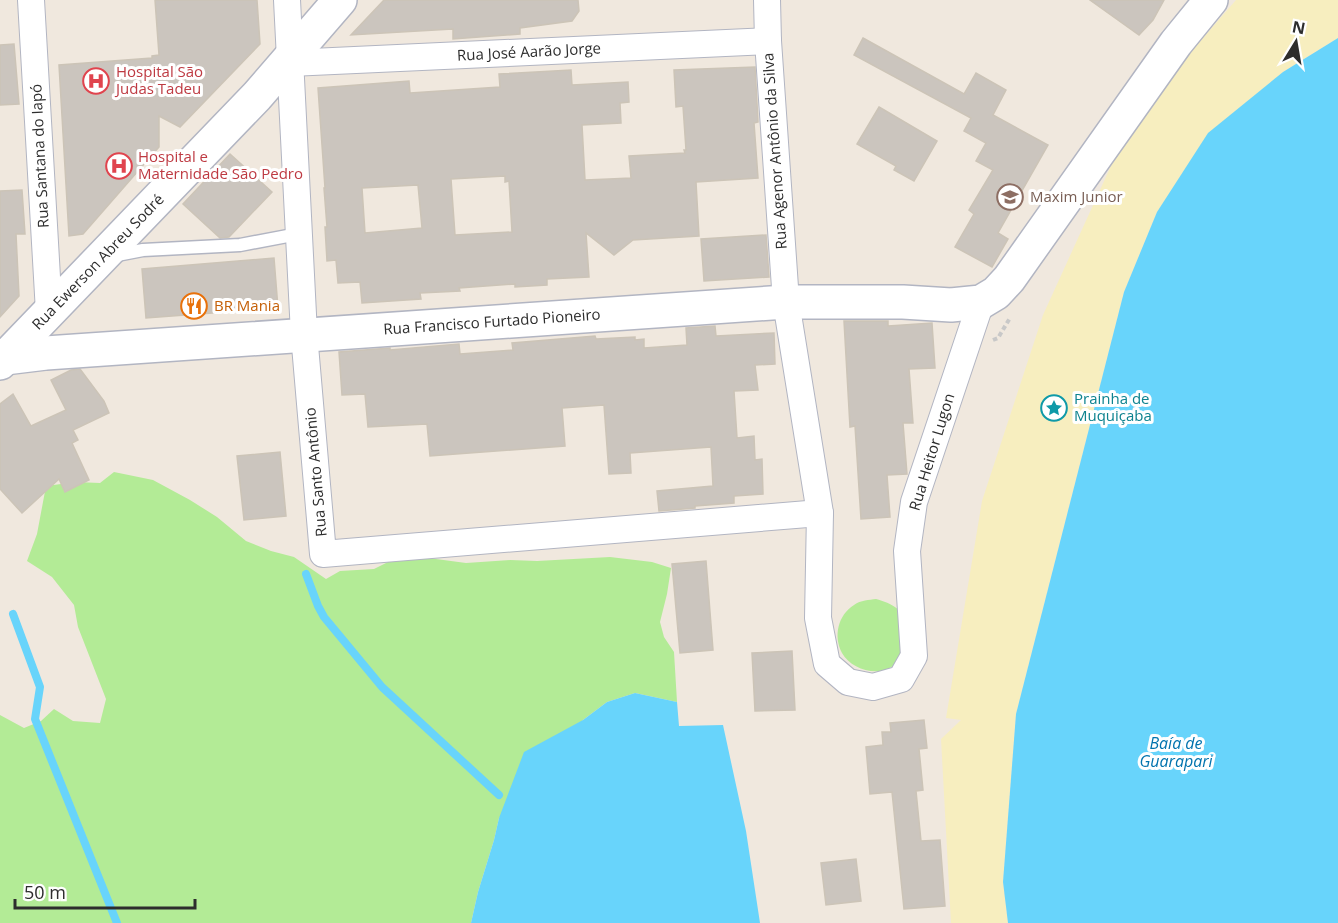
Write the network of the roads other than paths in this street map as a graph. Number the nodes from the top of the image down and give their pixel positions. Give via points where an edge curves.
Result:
1 (31, 0) edge
2 (287, 0) edge
3 (340, 0) edge
4 (767, 0) edge
5 (1210, 0) edge
6 (768, 40) junction
7 (290, 60) junction
8 (256, 96) junction
9 (236, 137) dead end
10 (154, 220) dead end
11 (298, 234) junction
12 (108, 252) junction
13 (786, 302) junction
14 (981, 302) junction
15 (49, 312) junction
16 (304, 334) junction
17 (2, 361) edge
18 (820, 513) junction

1 - 15 street, Rua Santana do Iapó
2 - 7 street, Rua Santo Antônio
3 - 7 street, Rua Ewerson Abreu Sodré
4 - 6 street, Rua Agenor Antônio da Silva
5 - 14 street via 1009,279
6 - 7 street, Rua José Aarão Jorge
6 - 13 street, Rua Agenor Antônio da Silva
7 - 8 street, Rua Ewerson Abreu Sodré
7 - 11 street, Rua Santo Antônio
8 - 9 lane
8 - 12 street, Rua Ewerson Abreu Sodré
10 - 12 lane
11 - 12 lane via 240,244
11 - 16 street, Rua Santo Antônio
12 - 15 street, Rua Ewerson Abreu Sodré
13 - 14 street, Rua Francisco Furtado Pioneiro
13 - 16 street, Rua Francisco Furtado Pioneiro
13 - 18 street, Rua Heitor Lugon
14 - 18 street, Rua Heitor Lugon via 914,502 907,551 914,656 901,679 873,687 848,682 827,664 818,618
15 - 17 street, Rua Ewerson Abreu Sodré
16 - 17 street, Rua Francisco Furtado Pioneiro via 46,353
16 - 18 street, Rua Santo Antônio via 323,554

